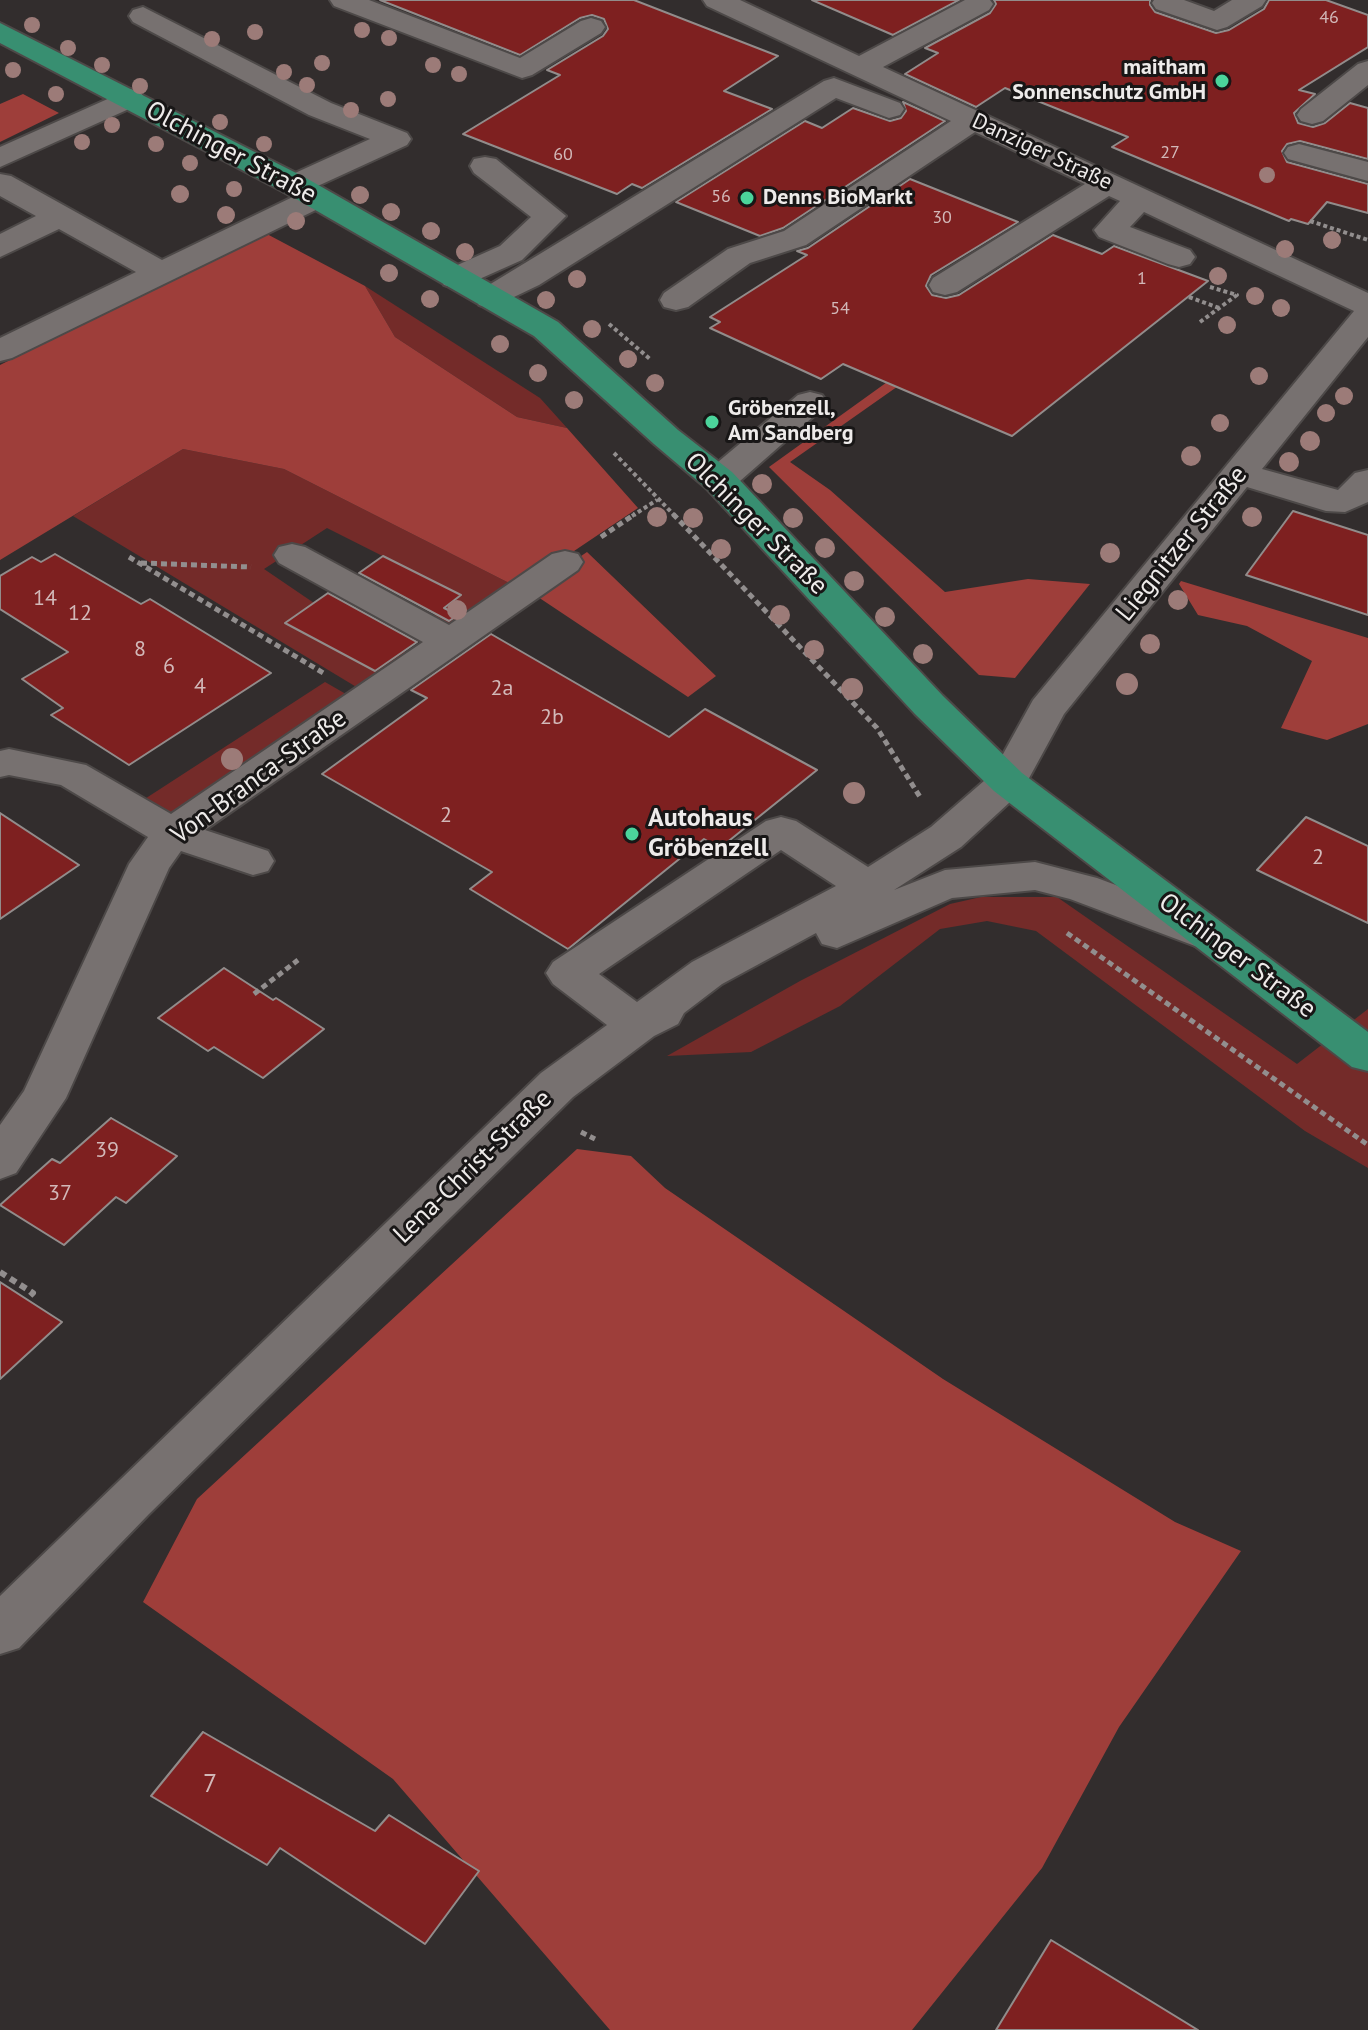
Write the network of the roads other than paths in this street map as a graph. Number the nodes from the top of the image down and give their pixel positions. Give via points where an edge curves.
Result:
1 (172, 0) edge
2 (344, 0) edge
3 (717, 0) edge
4 (1252, 0) edge
5 (1166, 3) dead end
6 (979, 4) dead end
7 (591, 27) dead end
8 (0, 32) edge
9 (860, 67) junction
10 (1368, 70) edge
11 (130, 98) junction
12 (1312, 115) dead end
13 (962, 127) junction
14 (1299, 153) dead end
15 (0, 158) edge
16 (485, 166) dead end
17 (1368, 172) edge
18 (0, 183) edge
19 (1108, 183) junction
20 (305, 191) junction
21 (1140, 198) junction
22 (58, 217) junction
23 (0, 247) edge
24 (1179, 257) dead end
25 (159, 272) junction
26 (455, 278) junction
27 (945, 285) dead end
28 (491, 298) junction
29 (676, 300) dead end
30 (1368, 305) edge
31 (1368, 315) edge
32 (0, 351) edge
33 (810, 402) dead end
34 (1239, 473) junction
35 (719, 480) junction
36 (1368, 481) edge
37 (306, 562) road end
38 (565, 562) road end
39 (450, 641) junction
40 (0, 764) edge
41 (1008, 782) junction
42 (172, 833) junction
43 (253, 861) dead end
44 (868, 887) junction
45 (1213, 938) junction
46 (637, 1025) junction
47 (1368, 1055) edge
48 (0, 1161) edge
49 (1, 1628) edge

1 - 20 street via 143,16 320,109 396,139
2 - 7 street via 522,69
3 - 9 street, Danziger Straße
4 - 5 street via 1217,21
6 - 9 street
8 - 11 main road, Olchinger Straße
9 - 13 street, Danziger Straße
10 - 12 street
11 - 15 street
11 - 20 main road, Olchinger Straße
13 - 19 street, Danziger Straße
13 - 28 street via 834,87
13 - 29 street via 795,238 739,256
14 - 17 street
16 - 26 street via 550,216 511,253
18 - 22 street
19 - 21 street, Danziger Straße
19 - 27 street
20 - 25 street
20 - 26 main road, Olchinger Straße
21 - 24 street via 1110,230
21 - 30 street, Danziger Straße
22 - 23 street
22 - 25 street
25 - 32 street
26 - 28 main road, Olchinger Straße
28 - 35 main road, Olchinger Straße via 546,329
31 - 34 street, Liegnitzer Straße
33 - 35 street
34 - 36 street via 1326,500 1345,501
34 - 41 street, Liegnitzer Straße via 1047,709
35 - 41 main road, Olchinger Straße
37 - 39 street
38 - 39 street, Von-Branca-Straße
39 - 42 street, Von-Branca-Straße
40 - 42 street via 72,774
41 - 44 street, Lena-Christ-Straße via 946,837
41 - 45 main road, Olchinger Straße
42 - 43 street
42 - 48 street, Von-Branca-Straße via 150,864 43,1098
44 - 46 street, Lena-Christ-Straße via 707,973
44 - 46 street via 781,831 568,973
45 - 46 street via 1082,888 1035,876 945,884
45 - 47 main road, Olchinger Straße
46 - 49 street, Lena-Christ-Straße via 557,1085

